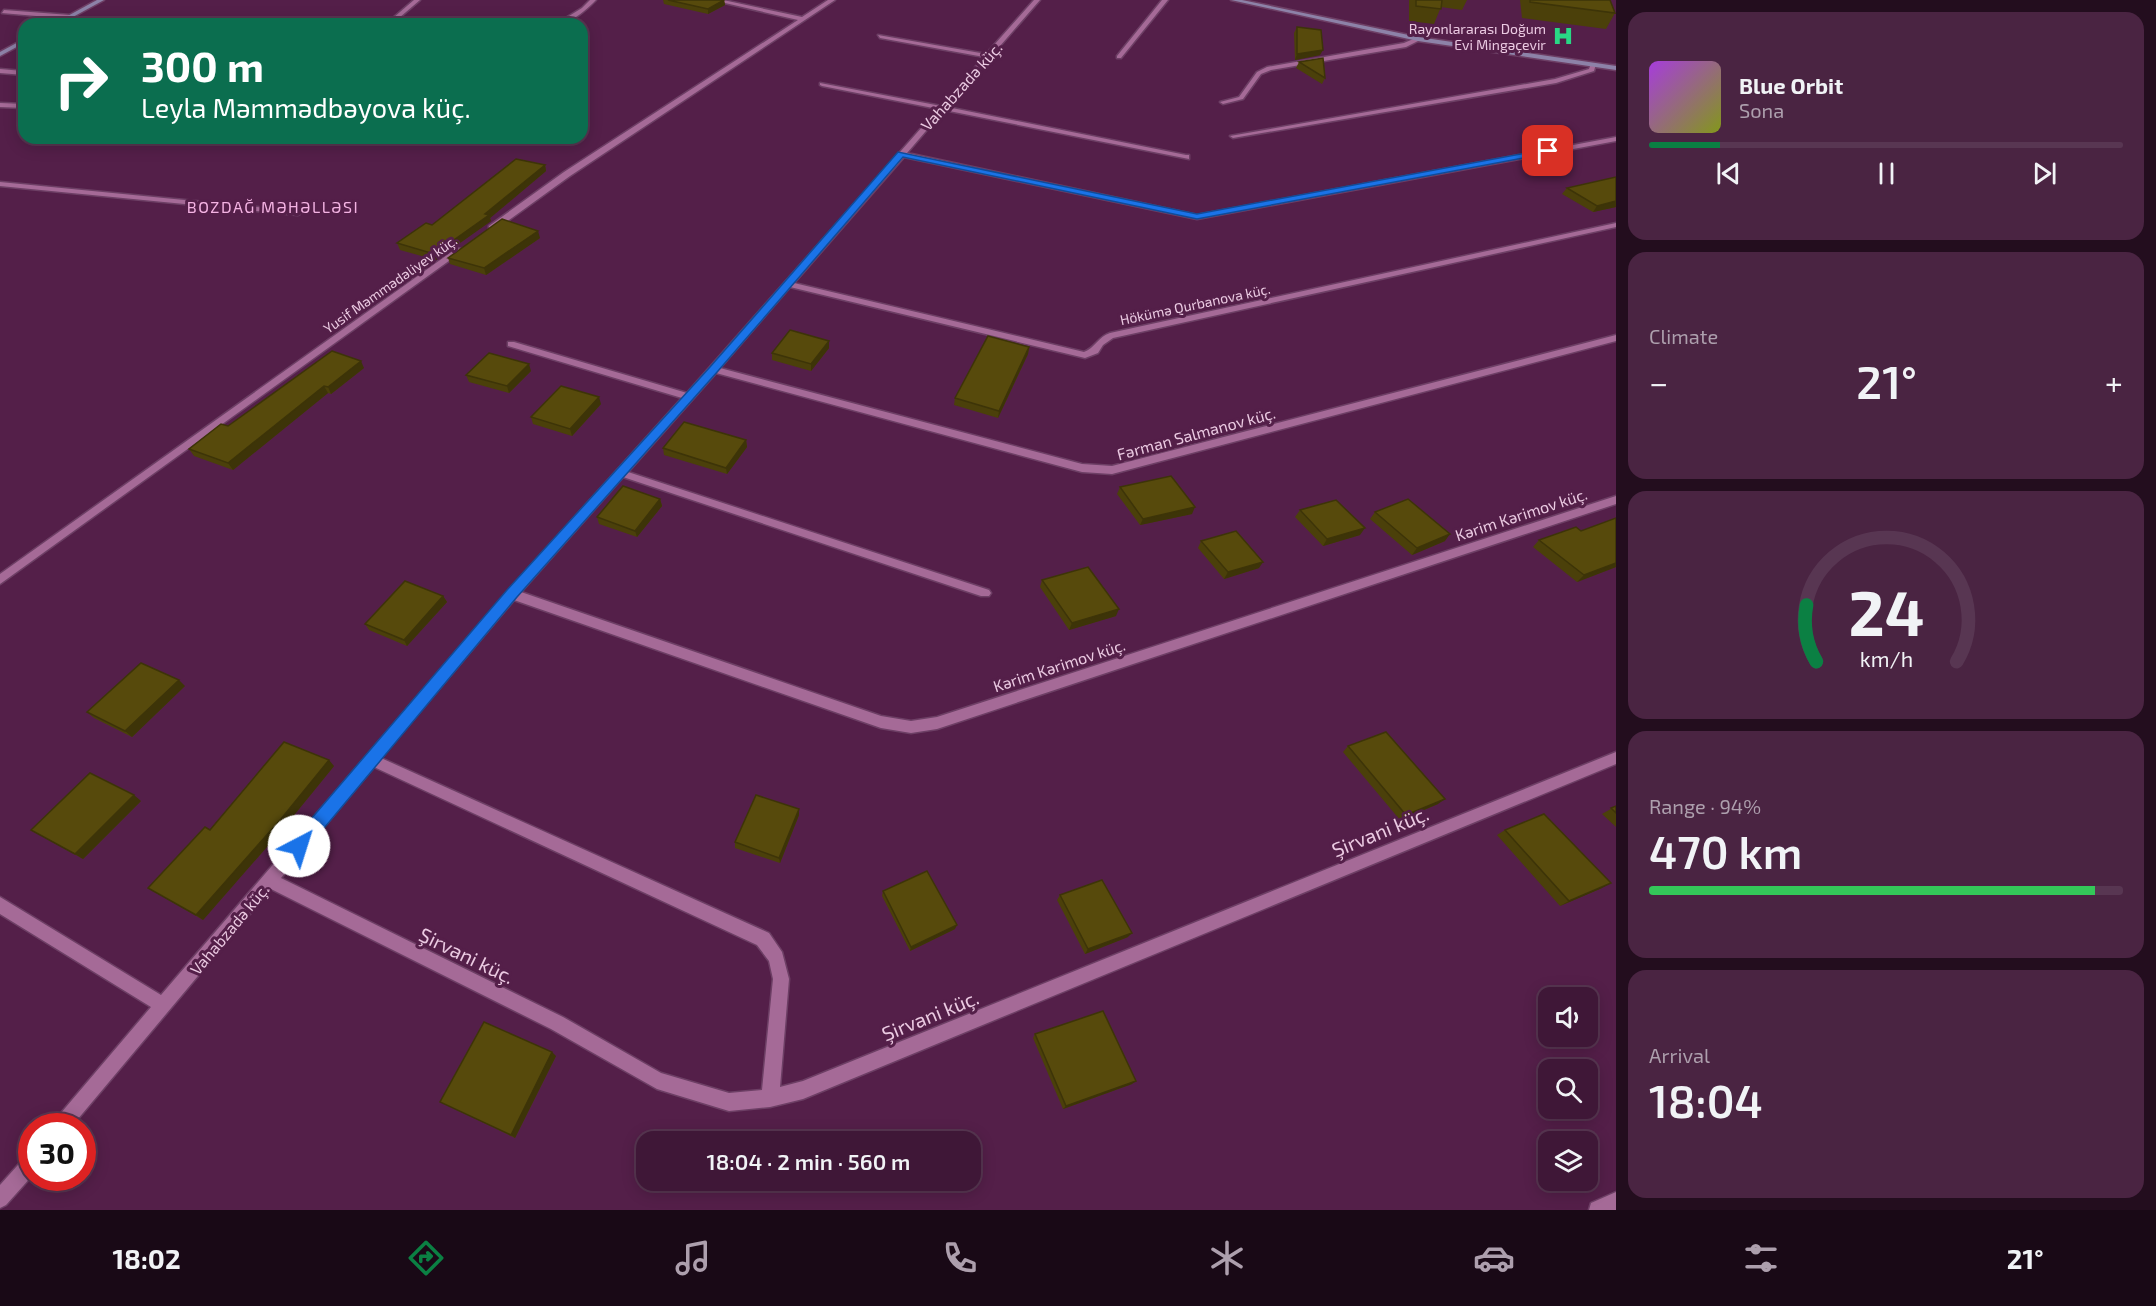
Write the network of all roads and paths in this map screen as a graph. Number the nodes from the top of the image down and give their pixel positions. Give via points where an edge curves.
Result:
1 (101, 0) edge
2 (417, 0) edge
3 (593, 0) edge
4 (715, 0) edge
5 (832, 0) edge
6 (1037, 0) edge
7 (1165, 0) edge
8 (1234, 0) edge
9 (4, 12) dead end
10 (70, 17) joint
11 (396, 18) edge
12 (570, 18) edge
13 (803, 20) junction
14 (880, 36) dead end
15 (1418, 39) junction
16 (18, 44) edge
17 (0, 54) edge
18 (987, 56) junction
19 (1119, 57) dead end
20 (1593, 64) junction
21 (1616, 68) edge
22 (0, 71) edge
23 (18, 72) edge
24 (822, 84) dead end
25 (1223, 102) dead end
26 (0, 105) edge
27 (18, 106) edge
28 (941, 108) junction
29 (1233, 136) dead end
30 (1616, 138) edge
31 (901, 154) junction
32 (1186, 157) dead end
33 (0, 184) edge
34 (298, 213) dead end
35 (1616, 225) edge
36 (480, 236) edge
37 (470, 243) edge
38 (788, 284) junction
39 (1616, 338) edge
40 (512, 344) dead end
41 (714, 369) junction
42 (689, 397) junction
43 (621, 473) junction
44 (1616, 500) edge
45 (0, 580) edge
46 (985, 593) dead end
47 (512, 594) junction
48 (1616, 758) edge
49 (372, 760) junction
50 (269, 880) junction
51 (0, 906) edge
52 (164, 1005) junction
53 (770, 1098) junction
54 (72, 1113) edge
55 (18, 1178) edge
56 (0, 1199) edge
57 (1616, 1202) edge
58 (1598, 1210) edge

1 - 10 street
2 - 11 street
3 - 12 street
4 - 13 street
5 - 13 street, Yusif Məmmədəliyev küç.
6 - 18 street, Vahabzadə küç.
7 - 19 street
8 - 15 street
9 - 10 street
13 - 36 street, Yusif Məmmədəliyev küç. via 567,174
14 - 18 street
15 - 20 street
15 - 25 street via 1406,45 1269,68 1259,72 1241,98
16 - 17 street
18 - 28 street, Vahabzadə küç.
20 - 21 street
20 - 29 street via 1592,70 1584,74 1556,81
22 - 23 street
24 - 28 street
26 - 27 street
28 - 31 street, Vahabzadə küç.
28 - 32 street
30 - 31 street via 1197,217
31 - 38 street, Vahabzadə küç.
33 - 34 street
35 - 38 street, Hökümə Qurbanova küç. via 1110,336 1085,355
37 - 45 street, Yusif Məmmədəliyev küç.
38 - 41 street, Vahabzadə küç.
39 - 41 street, Fərman Salmanov küç. via 1112,470 1082,468
40 - 42 street
41 - 42 street, Vahabzadə küç.
42 - 43 street, Vahabzadə küç.
43 - 46 street
43 - 47 street, Vahabzadə küç.
44 - 47 street, Kərim Kərimov küç. via 937,723 911,727 881,722
47 - 49 street, Vahabzadə küç.
48 - 53 street, Şirvani küç. via 803,1090
49 - 50 street, Vahabzadə küç.
49 - 53 street via 763,939 776,958 781,979
50 - 52 street, Vahabzadə küç.
50 - 53 street, Şirvani küç. via 557,1023 657,1080 729,1102
51 - 52 street
52 - 54 street, Vahabzadə küç.
55 - 56 street
57 - 58 street

